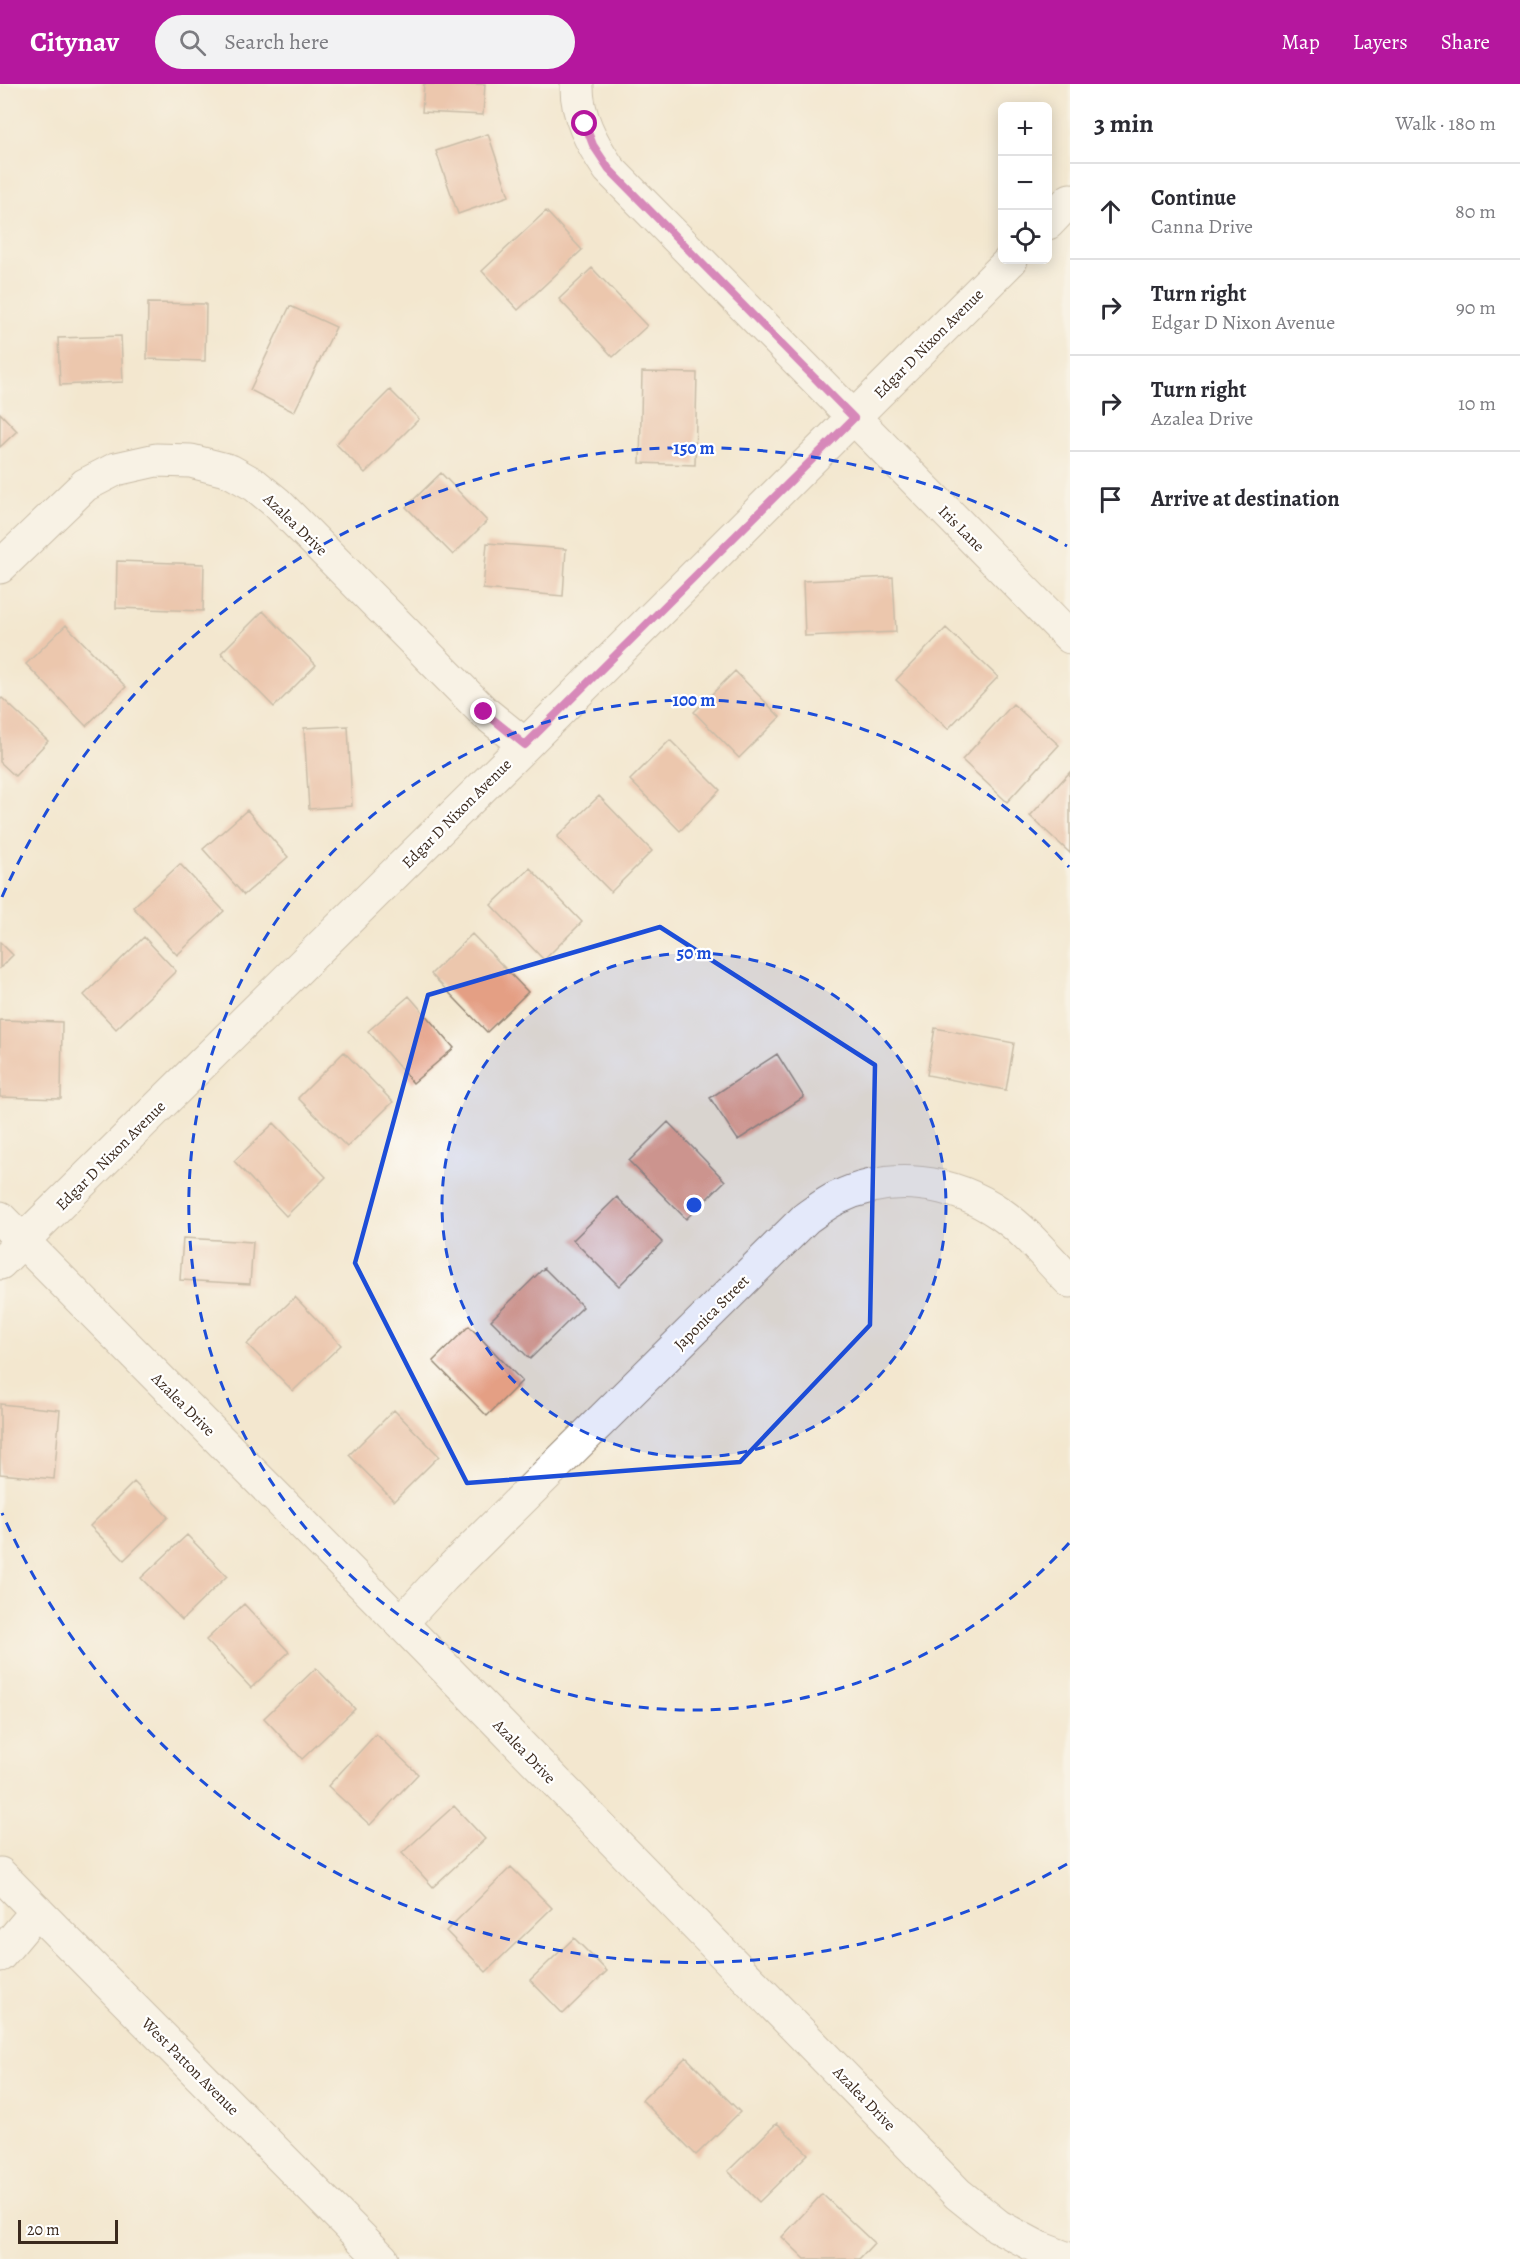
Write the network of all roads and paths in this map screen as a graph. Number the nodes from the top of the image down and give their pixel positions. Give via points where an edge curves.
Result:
1 (578, 84) edge
2 (1070, 200) edge
3 (1052, 218) edge
4 (1007, 264) edge
5 (854, 418) junction
6 (0, 567) edge
7 (1070, 637) edge
8 (525, 745) junction
9 (0, 1218) edge
10 (11, 1252) edge
11 (1070, 1281) edge
12 (401, 1623) junction
13 (0, 1874) edge
14 (37, 1911) junction
15 (0, 1955) edge
16 (381, 2259) edge
17 (1068, 2259) edge

1 - 5 street, Iris Lane via 585,124 609,169
2 - 3 street
4 - 5 street, Edgar D Nixon Avenue
5 - 7 street, Iris Lane
5 - 8 street, Edgar D Nixon Avenue
6 - 8 street, Azalea Drive via 85,485 116,469 156,460 191,461 230,471 277,503 484,712
8 - 10 street, Edgar D Nixon Avenue
9 - 10 street, Azalea Drive
10 - 12 street, Azalea Drive
11 - 12 street, Japonica Street via 1003,1215 954,1190 928,1183 899,1182 863,1188 836,1198 806,1218
12 - 17 street, Azalea Drive via 958,2194 998,2226
13 - 14 street, West Patton Avenue
14 - 15 street
14 - 16 street, West Patton Avenue

